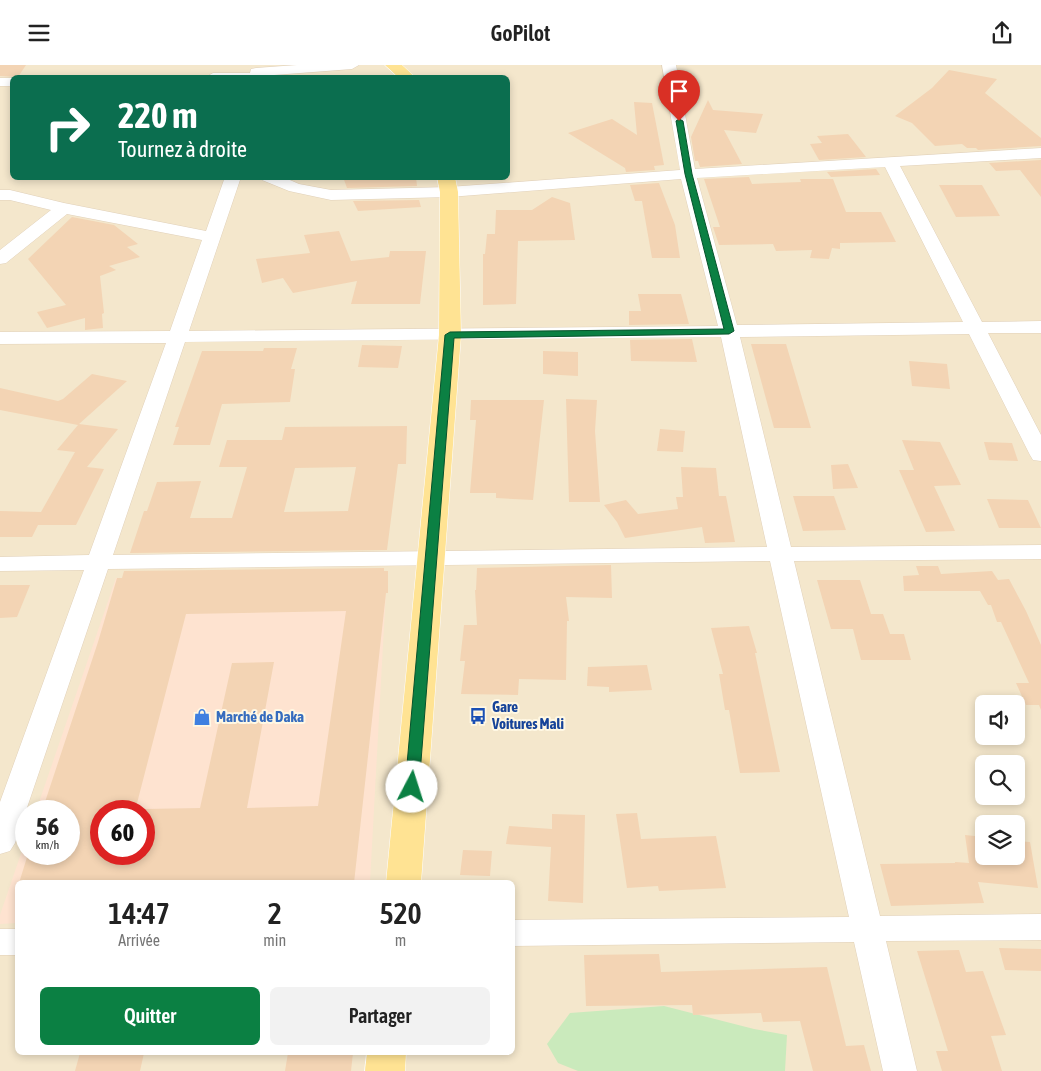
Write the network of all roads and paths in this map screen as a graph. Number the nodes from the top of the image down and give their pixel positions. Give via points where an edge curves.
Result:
1 (352, 65) edge
2 (394, 65) edge
3 (669, 65) edge
4 (256, 73) edge
5 (234, 75) edge
6 (405, 75) edge
7 (1041, 153) edge
8 (890, 162) junction
9 (688, 174) junction
10 (232, 180) edge
11 (275, 180) edge
12 (448, 185) edge
13 (0, 195) edge
14 (64, 208) junction
15 (212, 237) junction
16 (0, 259) edge
17 (1041, 327) edge
18 (975, 328) junction
19 (729, 331) junction
20 (450, 335) junction
21 (177, 337) junction
22 (0, 338) edge
23 (1041, 455) edge
24 (1041, 552) edge
25 (781, 555) junction
26 (432, 557) junction
27 (98, 563) junction
28 (0, 564) edge
29 (0, 843) edge
30 (403, 880) edge
31 (1041, 927) edge
32 (867, 929) junction
33 (515, 933) edge
34 (0, 942) edge
35 (15, 942) edge
36 (387, 1055) edge
37 (385, 1071) edge
38 (900, 1071) edge

1 - 4 street
2 - 6 main road
3 - 9 street
4 - 5 street
7 - 8 street
8 - 9 street
8 - 18 street
9 - 12 street
9 - 19 street
10 - 15 street
11 - 12 street via 295,188 331,195
12 - 20 main road
13 - 14 street
14 - 15 street
14 - 16 street
15 - 21 street
17 - 18 street
18 - 19 street
18 - 23 street
19 - 20 street
19 - 25 street
20 - 21 street
20 - 26 main road
21 - 22 street
21 - 27 street
24 - 25 street
25 - 26 street
25 - 32 street
26 - 27 street
26 - 30 main road
27 - 28 street
27 - 29 street
31 - 32 street
32 - 33 street
32 - 38 street
34 - 35 street
36 - 37 main road

